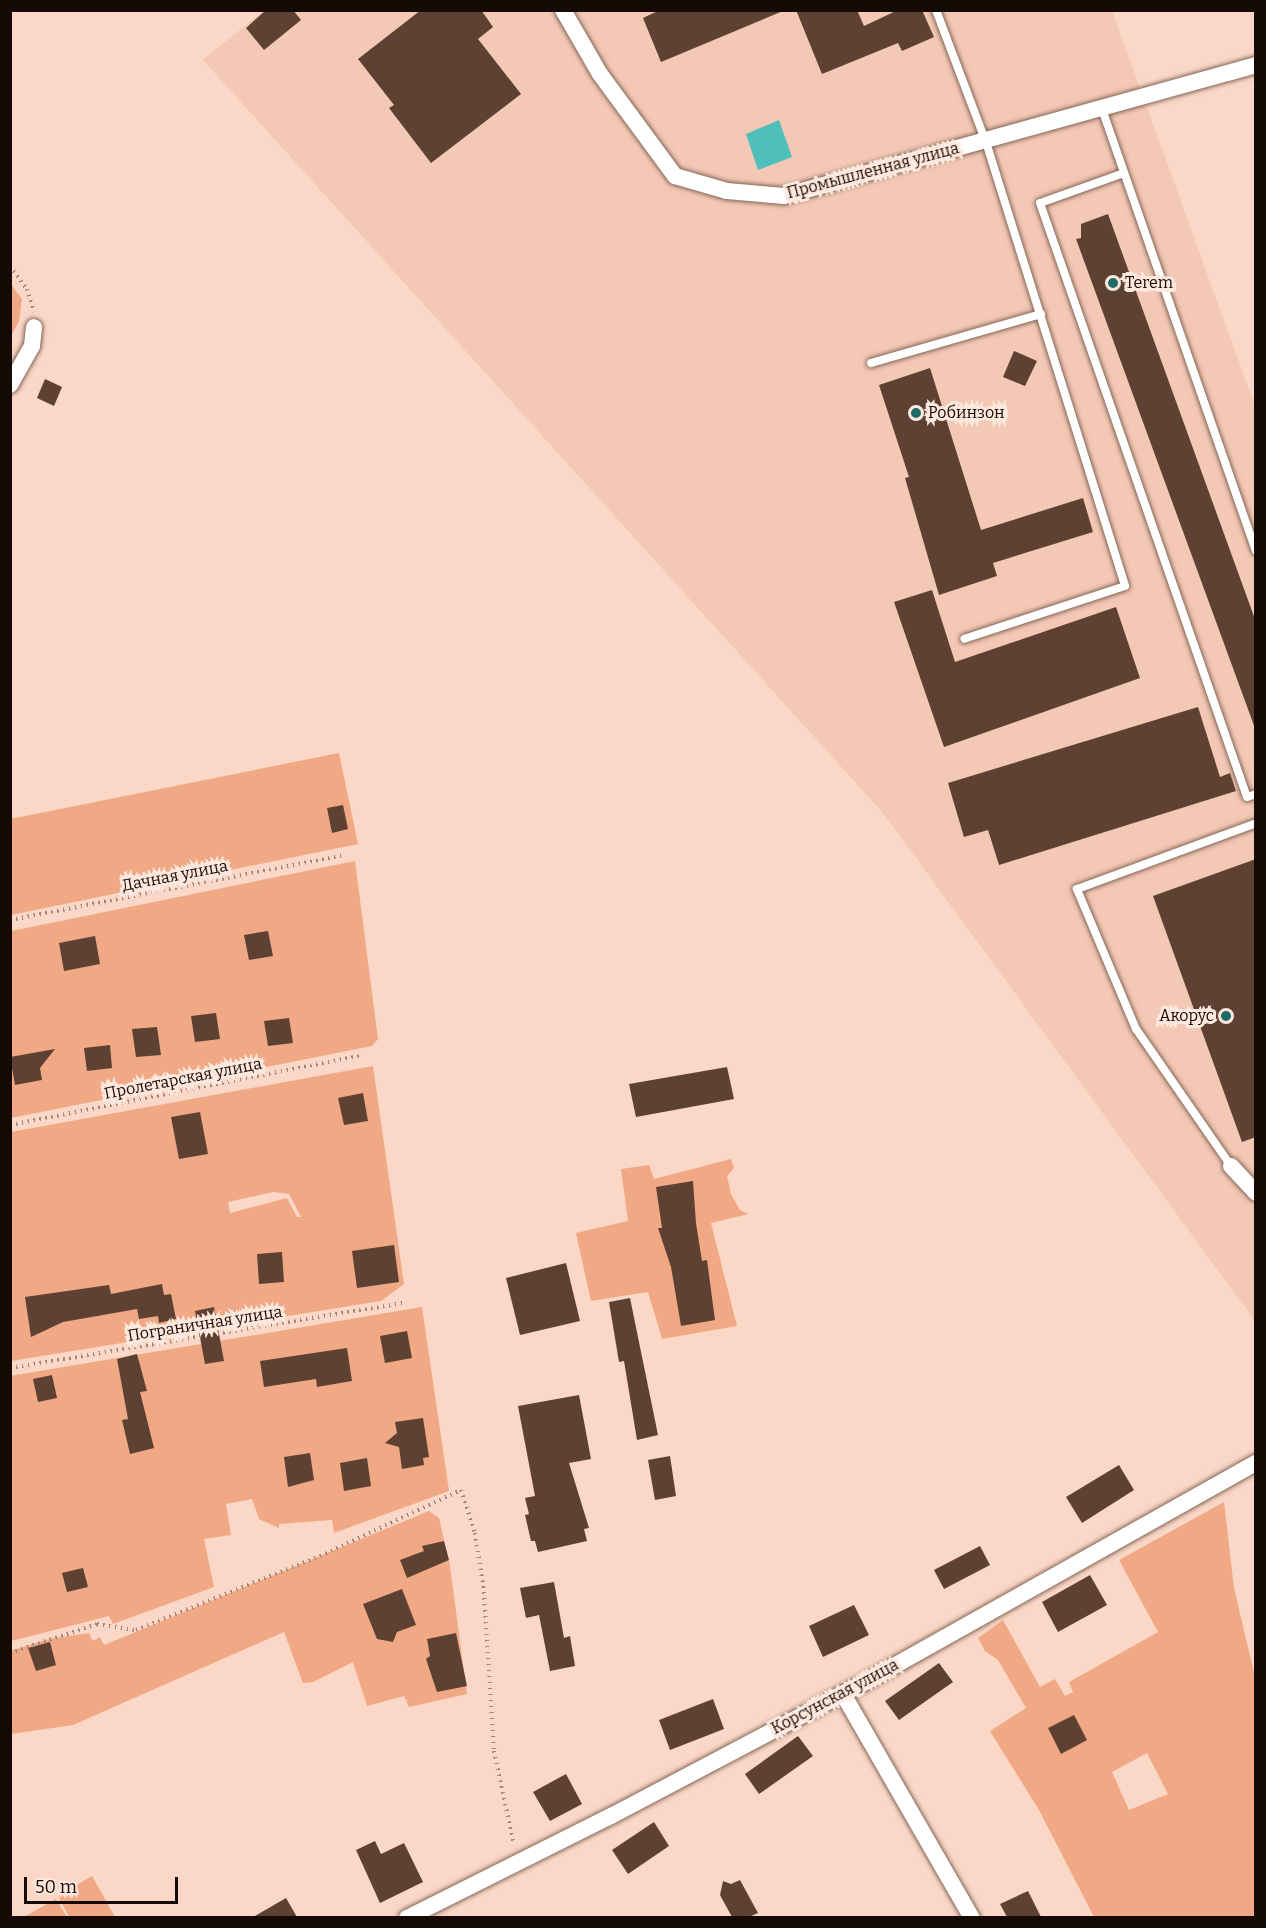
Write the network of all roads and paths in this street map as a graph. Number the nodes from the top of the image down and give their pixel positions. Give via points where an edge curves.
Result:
1 (563, 10) edge
2 (936, 10) edge
3 (1256, 64) edge
4 (1102, 110) junction
5 (986, 142) junction
6 (1124, 173) junction
7 (10, 266) edge
8 (1041, 314) junction
9 (34, 327) joint
10 (871, 363) dead end
11 (10, 385) edge
12 (1256, 551) edge
13 (964, 639) dead end
14 (1256, 794) edge
15 (1256, 823) edge
16 (344, 855) dead end
17 (10, 920) edge
18 (360, 1056) dead end
19 (10, 1125) edge
20 (1231, 1166) joint
21 (1256, 1193) edge
22 (403, 1303) dead end
23 (10, 1368) edge
24 (1256, 1463) edge
25 (10, 1653) edge
26 (843, 1694) junction
27 (518, 1863) junction
28 (407, 1917) edge
29 (972, 1917) edge

1 - 5 street, Промышленная улица via 600,74 675,176 727,191 784,196
2 - 5 lane
3 - 4 street, Промышленная улица
4 - 5 street, Промышленная улица
4 - 6 lane
5 - 8 lane
6 - 12 lane
6 - 14 lane via 1040,203 1246,797
7 - 9 path via 34,308
8 - 10 lane
8 - 13 lane via 1125,586
9 - 11 street via 32,346
15 - 20 lane via 1077,889 1136,1029
16 - 17 path, Дачная улица
18 - 19 path, Пролетарская улица
20 - 21 street
22 - 23 path, Пограничная улица
24 - 26 street, Корсунская улица
25 - 27 path via 97,1624 136,1630 320,1556 461,1490 475,1533 484,1592 494,1751
26 - 27 street, Корсунская улица
26 - 29 street
27 - 28 street, Корсунская улица

